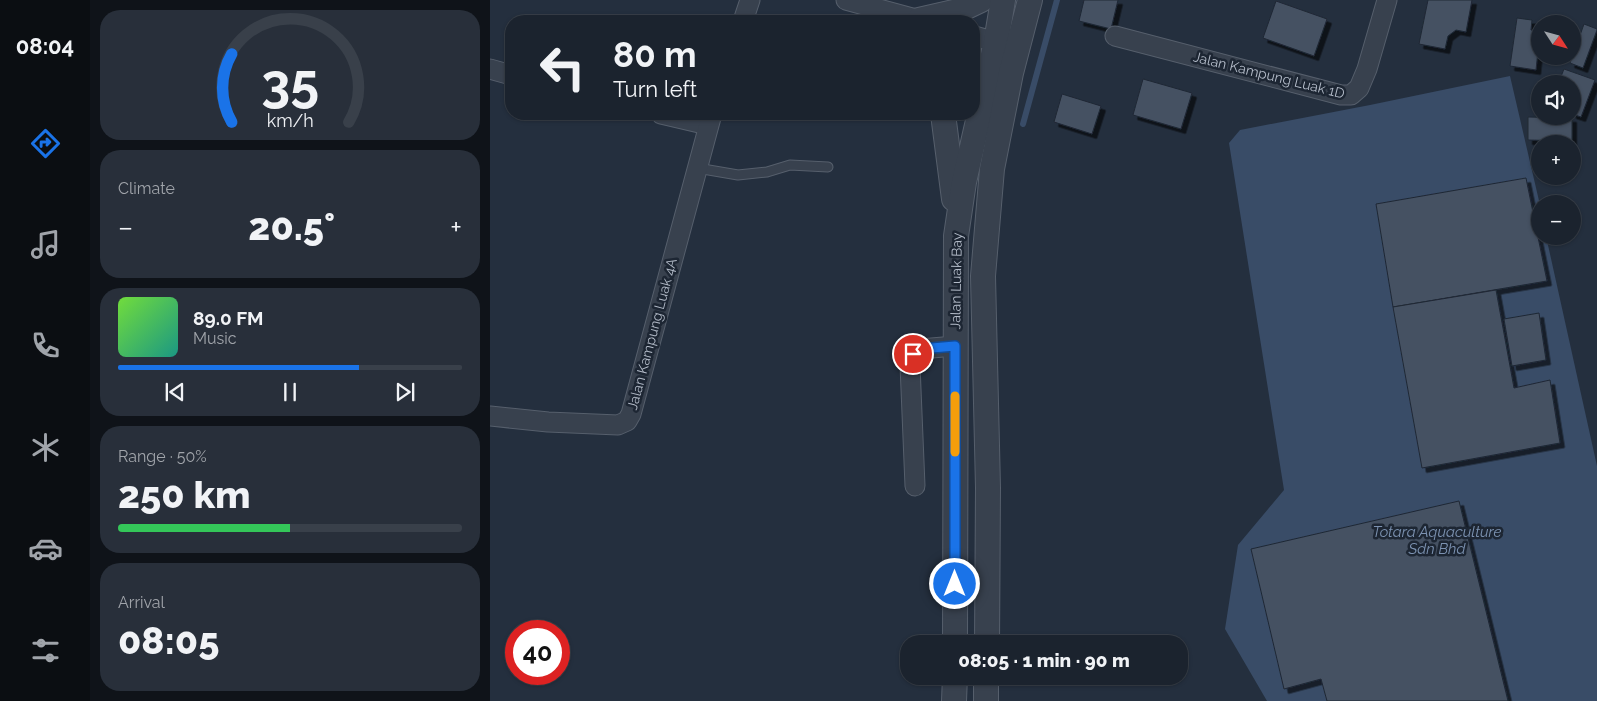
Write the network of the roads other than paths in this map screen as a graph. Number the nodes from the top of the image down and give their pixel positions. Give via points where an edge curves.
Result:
1 (750, 0) edge
2 (846, 0) edge
3 (981, 0) edge
4 (1003, 0) edge
5 (1030, 0) edge
6 (1388, 0) edge
7 (745, 15) edge
8 (898, 15) edge
9 (942, 15) edge
10 (1023, 28) junction
11 (1115, 36) dead end
12 (985, 39) edge
13 (490, 69) edge
14 (505, 73) edge
15 (980, 73) edge
16 (1011, 73) junction
17 (710, 120) edge
18 (944, 120) edge
19 (973, 120) edge
20 (828, 167) dead end
21 (697, 168) junction
22 (956, 236) junction
23 (955, 346) junction
24 (490, 416) edge
25 (915, 486) dead end
26 (954, 635) edge
27 (987, 635) edge
28 (954, 685) edge
29 (986, 685) edge
30 (954, 701) edge
31 (986, 701) edge

1 - 7 street
2 - 8 street
3 - 9 street via 958,12
4 - 12 street, Jalan Luak Bay
5 - 10 street
6 - 11 street, Jalan Kampung Luak 1D via 1367,69 1359,88 1351,95 1341,96
10 - 12 street
10 - 16 street, Jalan Luak Bay
12 - 15 street, Jalan Luak Bay
12 - 16 street via 1005,56
13 - 14 street
16 - 27 street, Jalan Luak Bay via 992,169 983,276 988,488
17 - 21 street, Jalan Kampung Luak 4A
18 - 22 street
19 - 22 street, Jalan Luak Bay
20 - 21 lane via 790,165 738,176
21 - 24 street, Jalan Kampung Luak 4A via 627,421 618,425 588,424
22 - 23 street, Jalan Luak Bay
23 - 25 street via 920,349 913,354 910,365
23 - 26 street, Jalan Luak Bay
28 - 30 street
29 - 31 street

